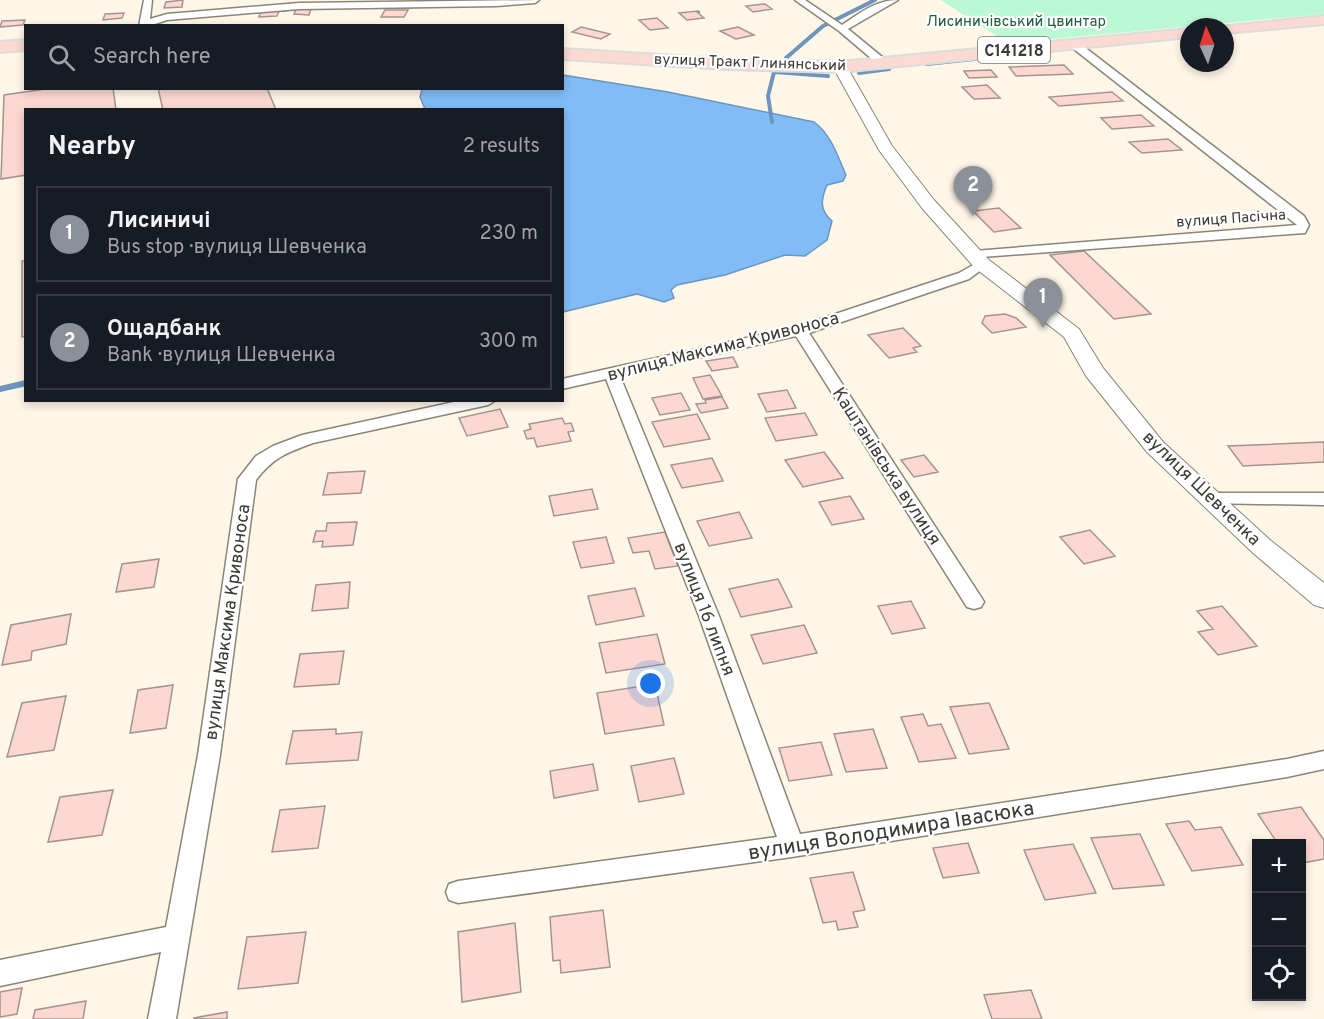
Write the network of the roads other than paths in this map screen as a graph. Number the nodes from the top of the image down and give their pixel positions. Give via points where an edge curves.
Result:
1 (148, 0) edge
2 (535, 0) edge
3 (799, 0) edge
4 (894, 0) edge
5 (1324, 20) edge
6 (145, 24) edge
7 (838, 26) junction
8 (1234, 28) edge
9 (1180, 34) edge
10 (1073, 44) junction
11 (24, 45) edge
12 (0, 47) edge
13 (564, 54) edge
14 (883, 63) junction
15 (840, 67) junction
16 (978, 259) junction
17 (800, 331) junction
18 (612, 374) junction
19 (564, 384) edge
20 (479, 402) edge
21 (1210, 499) junction
22 (1324, 499) edge
23 (1324, 598) edge
24 (974, 602) dead end
25 (1324, 760) edge
26 (792, 846) junction
27 (458, 892) dead end
28 (175, 937) junction
29 (0, 973) edge
30 (162, 1019) edge

1 - 6 street
2 - 6 street via 299,6 167,18
3 - 7 street
4 - 7 street
5 - 8 main road
7 - 14 street
9 - 10 main road, вулиця Тракт Глинянський / С141218
10 - 14 main road, вулиця Тракт Глинянський / С141218
10 - 16 street, вулиця Пасічна via 1303,225 1300,230
11 - 12 main road
13 - 15 main road, вулиця Тракт Глинянський
14 - 15 main road, вулиця Тракт Глинянський / С141218
15 - 16 main road, вулиця Шевченка via 885,147 928,204
16 - 17 street, вулиця Максима Кривоноса via 964,276
16 - 21 main road, вулиця Шевченка via 1072,333 1094,371 1155,447
17 - 18 street, вулиця Максима Кривоноса
17 - 24 street, Каштанівська вулиця
18 - 19 street, вулиця Максима Кривоноса
18 - 26 street, вулиця 16 липня via 709,616
20 - 28 street, вулиця Максима Кривоноса via 308,439 262,460 248,478 209,755
21 - 22 street
21 - 23 main road, вулиця Шевченка
25 - 26 street, вулиця Володимира Івасюка
26 - 27 street, вулиця Володимира Івасюка
28 - 29 street
28 - 30 street, вулиця Максима Кривоноса

